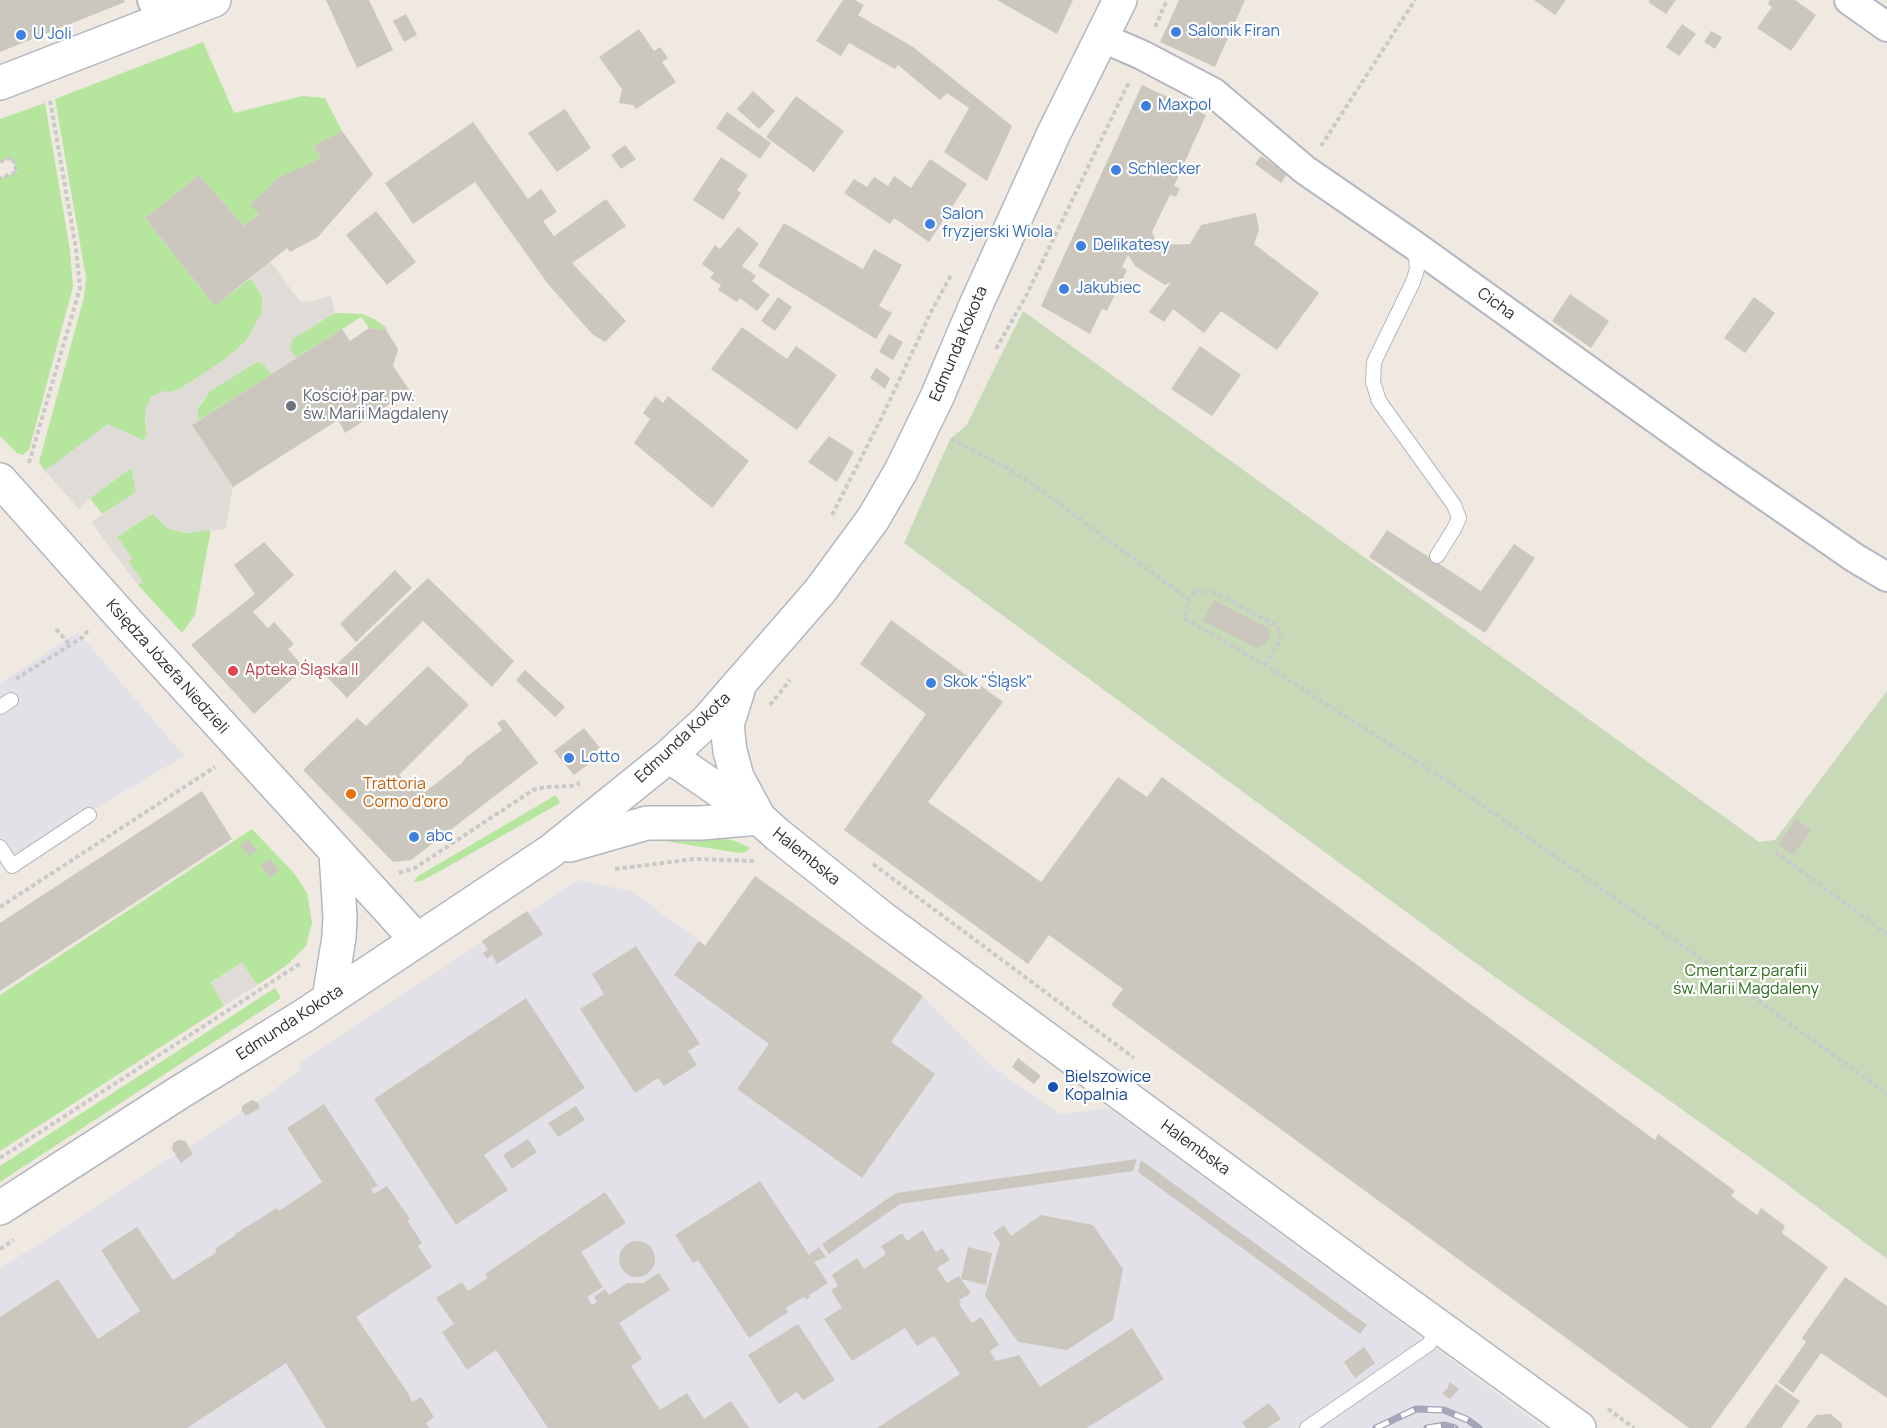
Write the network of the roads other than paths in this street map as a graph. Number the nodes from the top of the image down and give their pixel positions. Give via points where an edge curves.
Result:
1 (214, 0) edge
2 (1120, 0) edge
3 (1849, 0) edge
4 (157, 10) edge
5 (1887, 27) edge
6 (1102, 38) junction
7 (0, 83) edge
8 (1411, 243) junction
9 (14, 474) edge
10 (1437, 556) dead end
11 (1887, 577) edge
12 (739, 686) junction
13 (669, 756) junction
14 (89, 815) dead end
15 (759, 818) junction
16 (0, 847) edge
17 (551, 851) junction
18 (336, 853) junction
19 (417, 939) junction
20 (329, 999) junction
21 (0, 1208) edge
22 (1439, 1327) junction
23 (1307, 1428) edge
24 (1579, 1428) edge

1 - 4 street
2 - 6 street, Edmunda Kokota
3 - 5 street
4 - 7 street
6 - 8 street, Cicha via 1214,93 1305,170
6 - 12 street, Edmunda Kokota via 1053,135 901,471 873,519 820,591
8 - 10 lane via 1417,269 1374,362 1373,382 1379,400 1459,518
8 - 11 street, Cicha via 1708,457
9 - 18 street, Księdza Józefa Niedzieli
12 - 13 street, Edmunda Kokota
12 - 15 street, Halembska via 727,725 730,751 737,777
13 - 15 street, Halembska
13 - 17 street, Edmunda Kokota
14 - 16 lane via 12,866
15 - 17 street, Halembska via 646,823
15 - 22 street, Halembska via 882,918
17 - 19 street, Edmunda Kokota
18 - 19 street, Księdza Józefa Niedzieli
18 - 20 street via 340,917
19 - 20 street, Edmunda Kokota
20 - 21 street, Edmunda Kokota
22 - 23 lane via 1429,1344
22 - 24 street, Halembska

